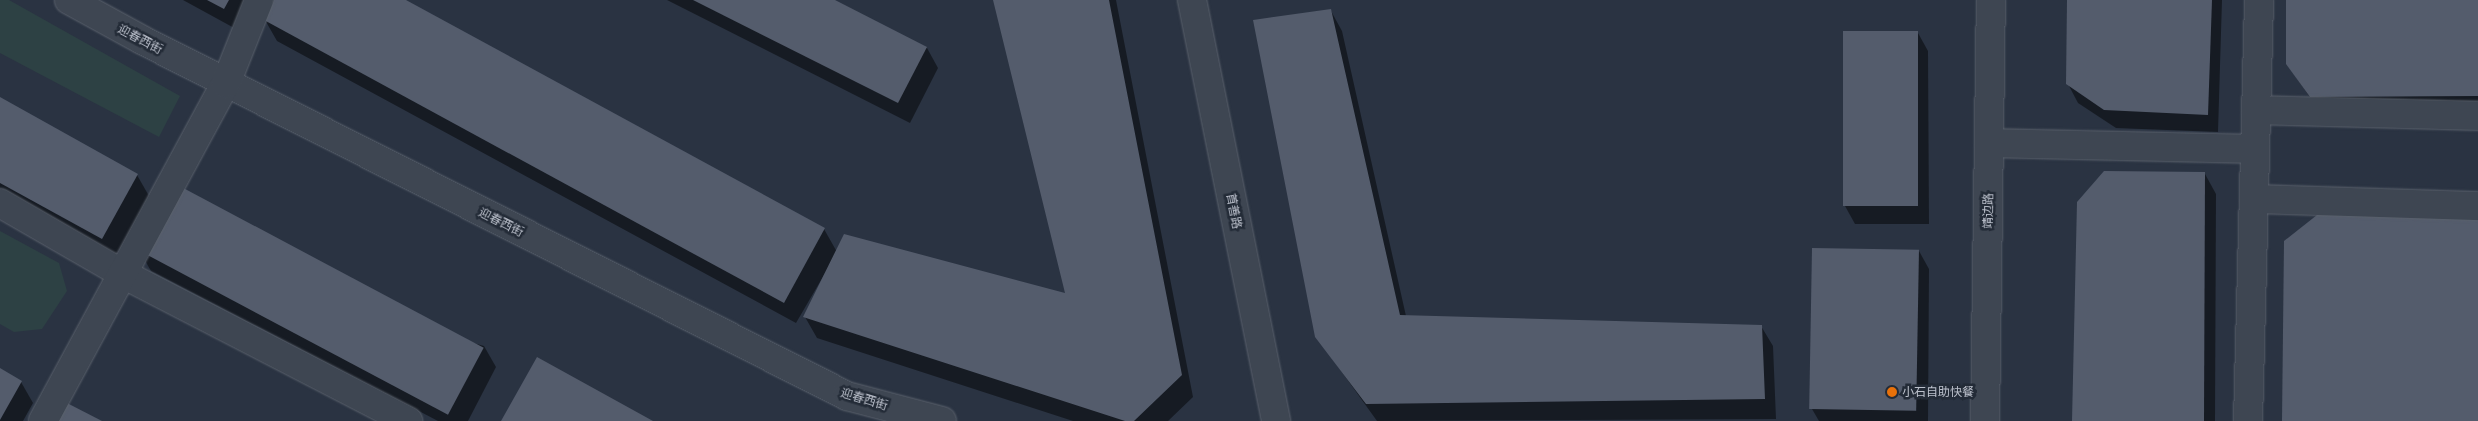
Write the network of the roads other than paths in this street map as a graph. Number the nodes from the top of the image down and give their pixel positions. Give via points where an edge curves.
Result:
1 (69, 0) edge
2 (259, 0) edge
3 (1192, 0) edge
4 (1991, 0) edge
5 (2259, 0) edge
6 (226, 83) junction
7 (2256, 110) junction
8 (2478, 116) edge
9 (1989, 143) junction
10 (2255, 148) junction
11 (2254, 198) junction
12 (0, 204) edge
13 (2478, 206) edge
14 (123, 274) junction
15 (44, 421) edge
16 (408, 421) edge
17 (942, 421) edge
18 (1276, 421) edge
19 (1985, 421) edge
20 (2248, 421) edge

1 - 6 street, 迎春西街
2 - 6 street
3 - 18 street, 首善路
4 - 9 street, 靖边路
5 - 7 street
6 - 14 street
6 - 17 street, 迎春西街 via 847,396
7 - 8 street
7 - 10 street
9 - 10 street
9 - 19 street, 靖边路
10 - 11 street
11 - 13 street
11 - 20 street
12 - 14 street
14 - 15 street
14 - 16 street

